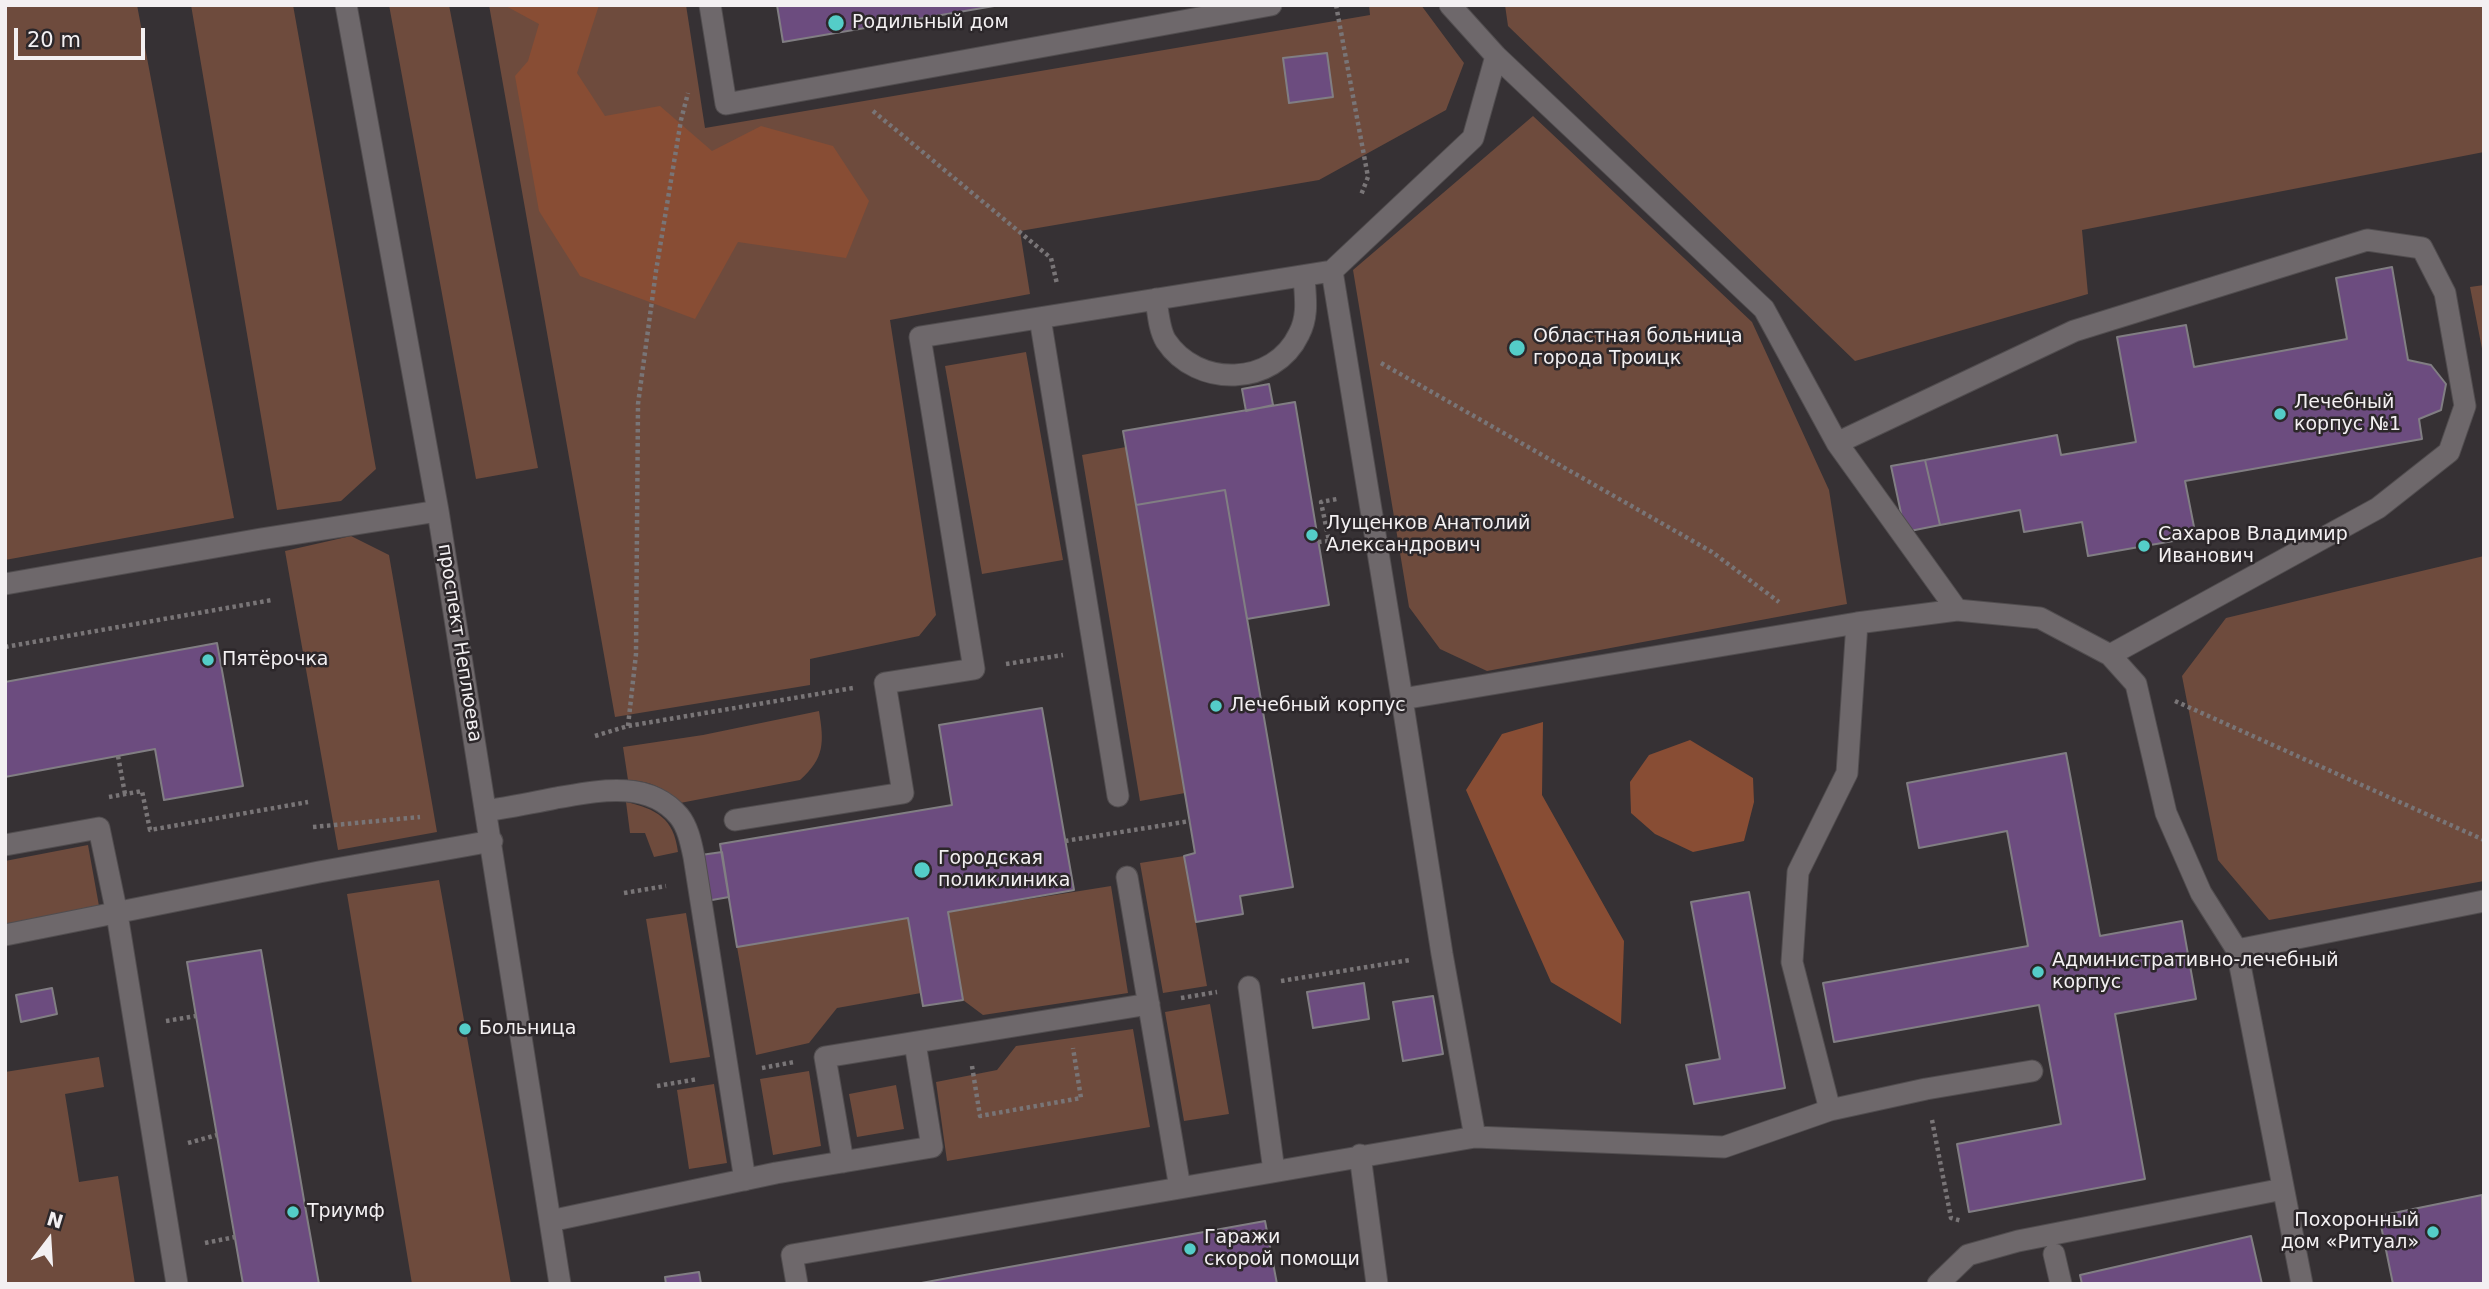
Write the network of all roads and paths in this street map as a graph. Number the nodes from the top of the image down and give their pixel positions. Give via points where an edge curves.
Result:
1 (346, 5) edge
2 (710, 5) edge
3 (1271, 5) edge
4 (1336, 5) edge
5 (1450, 5) edge
6 (1496, 56) junction
7 (691, 83) dead end
8 (841, 83) junction
9 (1368, 177) dead end
10 (1332, 271) junction
11 (1304, 276) junction
12 (1156, 299) junction
13 (1064, 314) junction
14 (1040, 318) junction
15 (1344, 342) junction
16 (1837, 443) junction
17 (438, 511) junction
18 (5, 584) edge
19 (272, 600) dead end
20 (1957, 610) junction
21 (1857, 624) junction
22 (1817, 630) junction
23 (5, 647) edge
24 (1095, 650) junction
25 (2110, 655) junction
26 (974, 669) junction
27 (885, 683) junction
28 (2136, 684) junction
29 (1402, 699) junction
30 (628, 726) junction
31 (595, 736) dead end
32 (118, 756) dead end
33 (125, 794) junction
34 (1118, 796) dead end
35 (98, 799) dead end
36 (308, 803) dead end
37 (486, 811) junction
38 (433, 816) dead end
39 (735, 820) dead end
40 (1190, 821) dead end
41 (313, 827) dead end
42 (2484, 840) edge
43 (492, 841) junction
44 (1065, 841) dead end
45 (5, 845) edge
46 (1128, 877) dead end
47 (2484, 901) edge
48 (117, 914) junction
49 (5, 935) edge
50 (2237, 950) junction
51 (1442, 954) junction
52 (1249, 987) junction
53 (1149, 1004) junction
54 (1068, 1017) junction
55 (968, 1034) junction
56 (915, 1043) junction
57 (2032, 1071) dead end
58 (1926, 1088) junction
59 (1830, 1110) junction
60 (1475, 1137) junction
61 (1360, 1155) junction
62 (843, 1162) junction
63 (1274, 1171) junction
64 (745, 1180) junction
65 (1180, 1188) junction
66 (2283, 1189) junction
67 (550, 1221) junction
68 (2018, 1241) junction
69 (2054, 1254) dead end
70 (177, 1284) edge
71 (560, 1284) edge
72 (797, 1284) edge
73 (1377, 1284) edge
74 (1938, 1284) edge
75 (2061, 1284) edge
76 (2302, 1284) edge

1 - 17 street, проспект Неплюева
2 - 8 street via 726,104
3 - 8 street
4 - 9 path
5 - 6 street
6 - 10 street via 1473,138
6 - 16 street via 1764,309
7 - 30 path via 679,133 638,404 636,654
8 - 13 path via 1051,258
10 - 11 street
10 - 15 street
11 - 12 street
11 - 12 street via 1306,314 1299,335 1285,354 1266,368 1244,375 1221,376 1179,357 1164,338
12 - 13 street
13 - 14 street
14 - 24 street
14 - 26 street via 920,337
15 - 22 path via 1712,552
15 - 29 street
16 - 20 street
16 - 25 street via 2074,331 2367,240 2422,248 2445,293 2465,406 2449,452 2378,508
17 - 18 street
17 - 37 street, проспект Неплюева
19 - 23 path
20 - 21 street
20 - 25 street via 2040,618
21 - 22 street
21 - 59 street via 1847,773 1798,872 1792,962
22 - 29 street
24 - 26 path
24 - 34 street
25 - 28 street
26 - 27 street
27 - 30 path
27 - 39 street via 903,793
28 - 42 path
28 - 50 street via 2166,813 2201,893
29 - 51 street
30 - 31 path
32 - 33 path
33 - 35 path
33 - 36 path via 142,791 150,830
37 - 43 street, проспект Неплюева
37 - 64 street via 606,790 648,795 680,818 689,836
38 - 41 path
40 - 44 path
43 - 48 street
43 - 67 street, проспект Неплюева
45 - 48 street via 99,828
46 - 53 street
47 - 50 street
48 - 49 street
48 - 70 street
50 - 66 street
51 - 52 path
51 - 60 street
52 - 53 path
52 - 63 street
53 - 54 street
53 - 65 street
54 - 55 street
54 - 55 path via 1081,1098 980,1116
55 - 56 street
56 - 62 street via 932,1147
56 - 62 street via 825,1057
57 - 58 street
58 - 59 street
58 - 68 path via 1951,1218
59 - 60 street via 1724,1147
60 - 61 street
61 - 63 street
61 - 73 street
62 - 64 street
63 - 65 street
64 - 67 street
65 - 72 street via 792,1255
66 - 68 street
66 - 76 street
67 - 71 street, проспект Неплюева
68 - 74 street via 1968,1255
69 - 75 street

